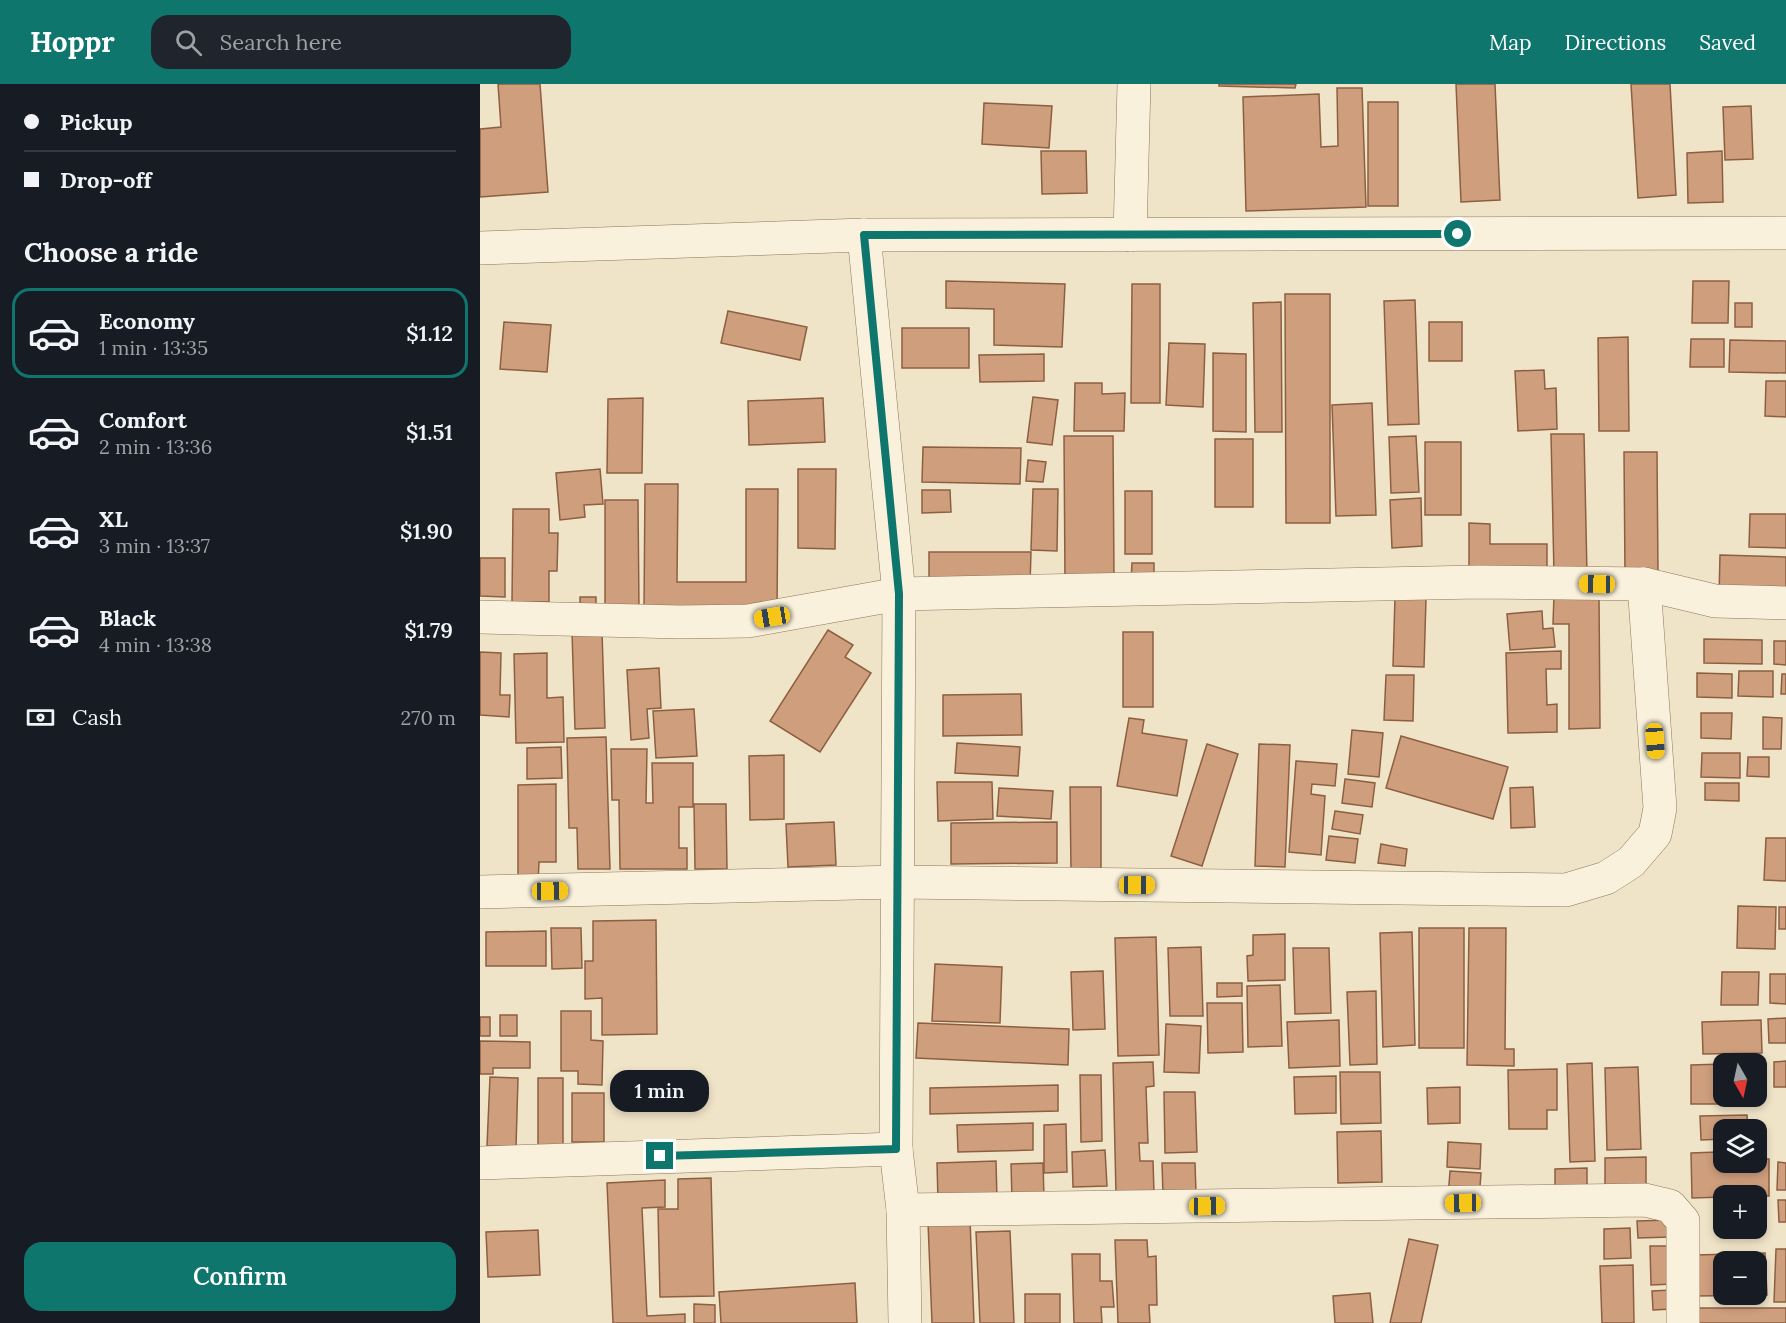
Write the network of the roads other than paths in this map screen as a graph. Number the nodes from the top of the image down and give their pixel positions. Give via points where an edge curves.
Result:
1 (1134, 84) edge
2 (1786, 233) edge
3 (864, 235) junction
4 (1130, 235) junction
5 (480, 248) edge
6 (1644, 584) junction
7 (899, 594) junction
8 (1786, 603) edge
9 (480, 617) edge
10 (898, 882) junction
11 (480, 892) edge
12 (896, 1149) junction
13 (480, 1163) edge
14 (903, 1210) junction
15 (905, 1323) edge
16 (1683, 1323) edge

1 - 4 street
2 - 4 street
3 - 4 street
3 - 5 street
3 - 7 street
6 - 7 street via 1478,582
6 - 8 street via 1715,601
6 - 10 street via 1660,808 1655,834 1631,862 1606,878 1566,890
7 - 9 street via 748,621
7 - 10 street
10 - 11 street
10 - 12 street
12 - 13 street
12 - 14 street
14 - 15 street
14 - 16 street via 1645,1200 1670,1206 1683,1221

